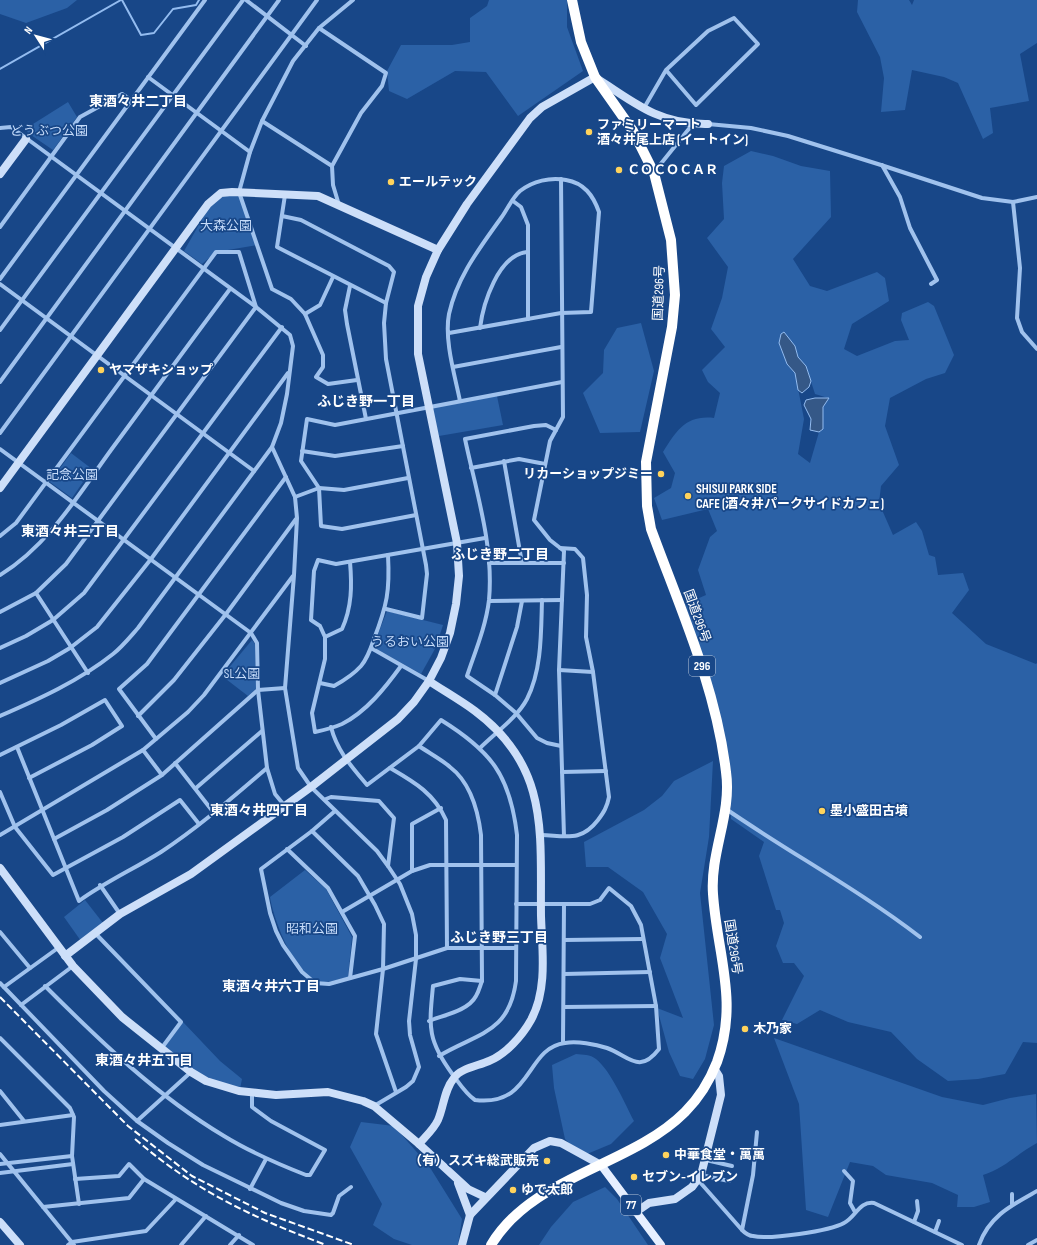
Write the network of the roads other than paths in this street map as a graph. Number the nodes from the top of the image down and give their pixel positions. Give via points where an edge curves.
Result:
1 (205, 0) edge
2 (244, 0) edge
3 (280, 0) edge
4 (317, 0) edge
5 (353, 0) edge
6 (572, 0) edge
7 (268, 16) junction
8 (319, 28) junction
9 (291, 35) junction
10 (306, 46) junction
11 (666, 70) junction
12 (148, 77) junction
13 (595, 77) junction
14 (172, 96) junction
15 (131, 100) junction
16 (644, 108) junction
17 (196, 114) junction
18 (262, 121) junction
19 (708, 124) joint
20 (692, 125) junction
21 (0, 128) edge
22 (220, 132) junction
23 (26, 139) junction
24 (250, 152) junction
25 (51, 157) junction
26 (881, 165) junction
27 (332, 166) junction
28 (654, 173) junction
29 (0, 174) edge
30 (76, 176) junction
31 (561, 179) junction
32 (239, 192) junction
33 (101, 194) junction
34 (285, 195) junction
35 (1037, 197) edge
36 (513, 201) junction
37 (1013, 202) junction
38 (339, 205) junction
39 (125, 212) junction
40 (282, 216) junction
41 (0, 227) edge
42 (149, 230) junction
43 (176, 250) junction
44 (438, 250) junction
45 (527, 252) junction
46 (203, 270) junction
47 (333, 277) junction
48 (0, 279) edge
49 (0, 284) edge
50 (931, 284) dead end
51 (350, 286) junction
52 (230, 289) junction
53 (22, 300) junction
54 (386, 303) junction
55 (256, 307) junction
56 (561, 313) junction
57 (305, 314) junction
58 (46, 318) junction
59 (528, 319) junction
60 (282, 327) junction
61 (480, 328) junction
62 (0, 330) edge
63 (449, 333) junction
64 (71, 336) junction
65 (561, 347) junction
66 (1037, 349) edge
67 (98, 356) junction
68 (453, 367) junction
69 (288, 373) junction
70 (125, 376) junction
71 (357, 380) junction
72 (0, 382) edge
73 (562, 382) junction
74 (151, 395) junction
75 (460, 401) junction
76 (429, 407) junction
77 (177, 414) junction
78 (397, 414) junction
79 (366, 419) junction
80 (556, 430) junction
81 (0, 433) edge
82 (203, 433) junction
83 (403, 446) junction
84 (272, 447) junction
85 (0, 449) edge
86 (302, 451) junction
87 (229, 453) junction
88 (504, 461) junction
89 (19, 463) junction
90 (546, 464) junction
91 (471, 468) junction
92 (254, 471) junction
93 (286, 477) junction
94 (408, 478) junction
95 (45, 483) junction
96 (0, 488) edge
97 (319, 488) junction
98 (295, 496) junction
99 (73, 502) junction
100 (416, 515) junction
101 (297, 518) junction
102 (98, 521) junction
103 (0, 536) edge
104 (485, 538) junction
105 (124, 539) junction
106 (457, 543) junction
107 (560, 548) junction
108 (422, 549) junction
109 (388, 555) junction
110 (151, 559) junction
111 (350, 562) junction
112 (489, 563) junction
113 (522, 563) junction
114 (564, 563) junction
115 (0, 575) edge
116 (294, 575) junction
117 (176, 577) junction
118 (36, 593) junction
119 (200, 595) junction
120 (489, 600) junction
121 (542, 600) junction
122 (562, 600) junction
123 (522, 601) junction
124 (386, 609) junction
125 (0, 612) edge
126 (226, 614) junction
127 (53, 620) junction
128 (252, 633) junction
129 (326, 637) junction
130 (0, 648) edge
131 (70, 648) junction
132 (371, 648) junction
133 (401, 666) junction
134 (560, 670) junction
135 (593, 672) junction
136 (88, 673) junction
137 (429, 681) junction
138 (0, 683) edge
139 (320, 683) junction
140 (285, 688) junction
141 (258, 690) junction
142 (495, 694) junction
143 (516, 713) junction
144 (0, 716) edge
145 (138, 716) junction
146 (331, 727) junction
147 (262, 731) junction
148 (497, 731) junction
149 (156, 739) junction
150 (419, 746) junction
151 (562, 746) junction
152 (17, 747) junction
153 (480, 748) junction
154 (143, 750) junction
155 (0, 755) edge
156 (346, 760) junction
157 (175, 763) junction
158 (267, 768) junction
159 (390, 768) junction
160 (606, 771) junction
161 (562, 772) junction
162 (162, 775) junction
163 (29, 778) junction
164 (311, 787) junction
165 (196, 788) junction
166 (0, 792) edge
167 (326, 799) junction
168 (284, 806) junction
169 (441, 808) junction
170 (726, 809) junction
171 (42, 810) junction
172 (335, 811) junction
173 (214, 813) junction
174 (199, 824) junction
175 (15, 827) junction
176 (312, 831) junction
177 (0, 835) edge
178 (541, 835) junction
179 (564, 836) junction
180 (54, 839) junction
181 (287, 849) junction
182 (516, 865) junction
183 (388, 866) junction
184 (447, 866) junction
185 (481, 866) junction
186 (0, 868) edge
187 (66, 869) junction
188 (412, 871) junction
189 (397, 880) junction
190 (100, 885) junction
191 (370, 896) junction
192 (516, 904) junction
193 (541, 904) junction
194 (564, 904) junction
195 (342, 912) junction
196 (120, 914) junction
197 (0, 932) edge
198 (95, 933) junction
199 (920, 937) dead end
200 (643, 939) junction
201 (564, 940) junction
202 (58, 948) junction
203 (447, 948) junction
204 (482, 948) junction
205 (516, 948) junction
206 (65, 956) junction
207 (416, 960) junction
208 (73, 966) junction
209 (30, 968) junction
210 (383, 969) junction
211 (650, 972) junction
212 (564, 974) junction
213 (350, 978) junction
214 (482, 981) junction
215 (0, 983) edge
216 (45, 986) junction
217 (4, 988) junction
218 (20, 1005) junction
219 (656, 1006) junction
220 (564, 1007) junction
221 (429, 1021) junction
222 (0, 1038) edge
223 (563, 1043) junction
224 (160, 1049) junction
225 (439, 1056) junction
226 (714, 1068) junction
227 (191, 1072) junction
228 (454, 1076) junction
229 (0, 1091) edge
230 (252, 1092) junction
231 (396, 1092) junction
232 (165, 1096) junction
233 (374, 1106) junction
234 (73, 1114) junction
235 (24, 1121) junction
236 (137, 1121) junction
237 (0, 1125) edge
238 (757, 1132) dead end
239 (419, 1144) junction
240 (0, 1154) edge
241 (72, 1156) junction
242 (266, 1159) junction
243 (706, 1160) junction
244 (7, 1163) junction
245 (0, 1164) edge
246 (73, 1164) junction
247 (601, 1165) junction
248 (732, 1166) dead end
249 (14, 1171) junction
250 (844, 1171) dead end
251 (0, 1173) edge
252 (699, 1177) junction
253 (75, 1179) junction
254 (144, 1179) junction
255 (456, 1179) junction
256 (729, 1181) dead end
257 (351, 1187) dead end
258 (250, 1189) junction
259 (1037, 1191) edge
260 (1012, 1194) dead end
261 (485, 1197) junction
262 (176, 1199) junction
263 (917, 1201) dead end
264 (79, 1204) junction
265 (1012, 1204) junction
266 (43, 1207) junction
267 (636, 1212) junction
268 (855, 1212) junction
269 (470, 1215) junction
270 (206, 1216) junction
271 (939, 1221) dead end
272 (0, 1222) edge
273 (914, 1222) junction
274 (742, 1230) junction
275 (935, 1232) junction
276 (238, 1235) junction
277 (1037, 1240) edge
278 (71, 1244) edge
279 (20, 1245) edge
280 (181, 1245) edge
281 (230, 1245) edge
282 (253, 1245) edge
283 (462, 1245) edge
284 (491, 1245) edge
285 (661, 1245) edge
286 (962, 1245) edge
287 (979, 1245) edge
288 (1028, 1245) edge

1 - 12 street
2 - 7 street
2 - 14 street
3 - 7 street
4 - 9 street
5 - 8 street
6 - 13 highway, 国道296号 / 296 via 581,42
7 - 9 street
7 - 17 street
8 - 10 street
8 - 27 street via 386,74 382,86 361,112
9 - 10 street
9 - 22 street
10 - 18 street via 293,62
11 - 11 street via 708,31 734,18 758,44 696,105
11 - 16 street
12 - 14 street
12 - 15 street
13 - 16 street
13 - 28 highway, 国道296号 / 296 via 633,132
13 - 44 street via 542,107 530,118 467,204
14 - 17 street
14 - 33 street
15 - 25 street via 122,94 80,117
15 - 30 street
16 - 20 street via 668,120
17 - 22 street
17 - 39 street
18 - 24 street
18 - 27 street
19 - 20 street
19 - 26 street via 751,128 788,136
20 - 28 street
21 - 23 street via 11,127
22 - 24 street
22 - 42 street
23 - 25 street
23 - 29 street
24 - 32 street
25 - 30 street
25 - 41 street
26 - 37 street via 982,198
26 - 50 street via 900,197 910,228 937,280
27 - 38 street via 333,185
28 - 170 highway, 国道296号 / 296 via 671,240 675,295 672,327 646,462 647,506 651,529 705,674 727,773
30 - 33 street
30 - 48 street
31 - 36 street via 542,180 519,192
31 - 56 street
31 - 56 street via 573,181 588,190 599,212 591,312
32 - 34 street
32 - 43 street via 221,193 214,198
32 - 57 street via 272,289 291,299
33 - 39 street
33 - 53 street
34 - 38 street via 318,196
34 - 40 street
35 - 37 street
36 - 45 street via 521,208 528,225
36 - 63 street via 461,277 449,316
37 - 66 street via 1020,268 1017,318 1022,332
38 - 44 street
39 - 42 street
39 - 58 street
40 - 47 street via 278,247
40 - 54 street via 301,220 390,266 394,272
42 - 43 street
42 - 64 street
43 - 46 street
43 - 67 street
44 - 76 street via 426,277 418,306 418,354
45 - 59 street
45 - 61 street via 512,258 496,279 488,294
46 - 52 street
46 - 55 street via 216,252 239,252
46 - 70 street
47 - 51 street
47 - 57 street via 320,305
49 - 53 street
51 - 54 street
51 - 71 street via 345,310
52 - 55 street
52 - 74 street
53 - 58 street
53 - 62 street
54 - 78 street via 386,359
55 - 60 street
55 - 77 street
56 - 59 street
56 - 65 street
57 - 71 street via 323,355 323,367 316,377 328,384
58 - 64 street
58 - 72 street
59 - 61 street
60 - 69 street via 290,335 293,346
60 - 82 street
61 - 63 street
63 - 68 street
64 - 67 street
64 - 81 street
65 - 68 street
65 - 73 street
67 - 70 street
67 - 89 street
68 - 75 street
69 - 84 street via 281,423
69 - 87 street
70 - 74 street
70 - 95 street
71 - 79 street
73 - 75 street
73 - 80 street via 563,418
74 - 77 street
74 - 99 street
75 - 76 street
76 - 78 street
76 - 106 street
77 - 82 street
77 - 102 street
78 - 79 street
78 - 83 street
79 - 86 street via 335,425 307,419
80 - 90 street via 550,441
80 - 91 street via 546,424 466,439
82 - 87 street
82 - 105 street
83 - 86 street via 335,456
83 - 94 street
84 - 92 street
84 - 93 street
85 - 89 street
86 - 97 street via 301,461
87 - 92 street
87 - 110 street
88 - 90 street via 519,458
88 - 91 street
88 - 113 street
89 - 95 street
89 - 96 street
90 - 107 street via 534,520
91 - 104 street
92 - 117 street
93 - 98 street
93 - 119 street
94 - 97 street via 344,490
94 - 100 street
95 - 99 street
95 - 103 street via 16,523
97 - 98 street
97 - 100 street via 321,526 342,529
98 - 101 street
99 - 102 street
99 - 115 street via 37,548
100 - 108 street
101 - 116 street
101 - 126 street
102 - 105 street
102 - 118 street via 66,564
104 - 106 street
104 - 112 street
105 - 110 street
105 - 127 street via 84,593
106 - 108 street
106 - 137 street via 459,576 454,618 441,658
107 - 114 street via 564,551
107 - 135 street via 575,548 583,558 587,594 586,637
108 - 109 street
108 - 124 street via 427,574 422,618
109 - 111 street
109 - 124 street via 389,583
110 - 117 street
110 - 131 street via 98,627
111 - 129 street via 352,582 348,615 342,629
111 - 129 street via 336,564 318,560 314,572 311,620 320,626
112 - 113 street
112 - 120 street
113 - 114 street
114 - 122 street
116 - 128 street
116 - 140 street
117 - 119 street
117 - 136 street via 138,628 114,654
118 - 125 street
118 - 127 street
119 - 126 street
119 - 145 street via 146,664 119,689
120 - 123 street
120 - 142 street via 467,676
121 - 122 street
121 - 123 street
121 - 143 street via 535,676 526,699
122 - 134 street
123 - 142 street via 517,627
124 - 132 street
126 - 128 street
126 - 145 street via 174,680
127 - 130 street
127 - 131 street
128 - 141 street via 256,643
128 - 149 street via 204,695
129 - 139 street
131 - 136 street
131 - 138 street
132 - 133 street
132 - 139 street via 361,666 346,680 334,686
133 - 137 street
133 - 146 street via 383,690 361,711 342,724
134 - 135 street
134 - 151 street
135 - 160 street
136 - 144 street
137 - 148 street via 475,711
137 - 156 street via 398,719
139 - 146 street via 312,713 315,732
140 - 141 street
140 - 164 street via 298,768
141 - 147 street
141 - 157 street
142 - 143 street
143 - 148 street
143 - 151 street via 536,738 547,744
145 - 149 street
146 - 156 street via 334,740
147 - 158 street
147 - 165 street
148 - 153 street
148 - 178 street via 511,747 529,776
149 - 154 street
150 - 153 street via 441,720
150 - 159 street
150 - 185 street via 451,767 473,798 479,813
151 - 161 street
152 - 155 street
152 - 163 street
152 - 163 street via 105,700 122,726
153 - 182 street via 492,760 509,796 517,834
154 - 162 street
154 - 171 street
156 - 159 street via 367,785
156 - 164 street
157 - 162 street
157 - 165 street
158 - 168 street via 275,794
158 - 173 street
159 - 169 street via 424,788
160 - 161 street
160 - 179 street via 609,798 606,808 589,831 580,836
161 - 179 street
162 - 180 street via 107,810
163 - 171 street
164 - 167 street
164 - 168 street
165 - 173 street
166 - 175 street
167 - 172 street
167 - 183 street via 331,797 379,801 394,818
168 - 196 street via 191,874
169 - 184 street via 446,820
169 - 188 street via 412,824
170 - 199 street via 889,913
170 - 226 highway, 国道296号 / 296 via 712,882 727,991 724,1038
171 - 175 street
171 - 180 street
172 - 176 street
172 - 183 street via 377,851
173 - 174 street
174 - 187 street via 180,800 123,837
174 - 190 street via 160,852
175 - 177 street
175 - 187 street via 54,875
176 - 181 street
176 - 191 street via 358,876
178 - 179 street
178 - 193 street
180 - 187 street
181 - 195 street via 328,888
181 - 213 street via 261,869 276,931 302,972 315,983 329,984
182 - 185 street
182 - 192 street
183 - 189 street
184 - 185 street
184 - 188 street via 430,865
184 - 203 street
185 - 204 street
186 - 202 street
187 - 190 street via 79,901
188 - 189 street
189 - 191 street
189 - 207 street via 412,914 416,935
190 - 196 street
191 - 195 street
191 - 210 street via 384,924
192 - 193 street
192 - 205 street
193 - 194 street
193 - 228 street via 542,967 538,1002 532,1019 523,1033 502,1054
194 - 200 street via 596,903 610,888 631,906 637,915
194 - 201 street
195 - 213 street via 355,936
196 - 198 street
197 - 209 street
198 - 206 street
198 - 224 street via 181,1022
200 - 201 street
200 - 211 street
201 - 212 street
202 - 206 street
202 - 209 street
203 - 204 street
203 - 207 street
204 - 205 street
204 - 214 street
205 - 225 street via 515,993 504,1015 486,1034
206 - 208 street
207 - 210 street
207 - 231 street via 409,1021 419,1067 413,1081
208 - 216 street
208 - 224 street via 122,1017
209 - 217 street
210 - 213 street
210 - 231 street via 376,1034
211 - 212 street
211 - 219 street
212 - 220 street
214 - 221 street via 476,996 468,1004
214 - 221 street via 460,979 433,986
215 - 217 street
216 - 218 street
216 - 232 street
217 - 218 street
218 - 236 street
219 - 220 street
219 - 223 street via 659,1049 647,1061 630,1061 600,1046
220 - 223 street
221 - 225 street via 432,1040
222 - 234 street
223 - 228 street via 545,1052 519,1087 497,1100 475,1100
224 - 227 street
225 - 228 street
226 - 243 street via 719,1076 721,1095
226 - 247 highway, 国道296号 / 296 via 698,1097 671,1125
227 - 230 street via 220,1086
227 - 232 street
228 - 239 street via 447,1088 438,1121
229 - 235 street
230 - 233 street via 276,1095 328,1092
230 - 242 street via 252,1107 271,1121 325,1150 310,1175
231 - 233 street
232 - 236 street
232 - 242 street via 224,1136
233 - 239 street
234 - 235 street
234 - 241 street
235 - 237 street
236 - 258 street via 203,1165
238 - 274 street via 753,1175
239 - 255 street
240 - 244 street
241 - 244 street
241 - 246 street
242 - 258 street
243 - 248 street
243 - 252 street
244 - 245 street
244 - 249 street
246 - 249 street
246 - 253 street
247 - 261 street via 561,1143 550,1141 534,1148
247 - 267 main road, 77
247 - 284 highway, 国道296号 / 296 via 541,1196 519,1212
249 - 251 street
249 - 266 street
250 - 268 street via 853,1181 850,1203
252 - 256 street
252 - 267 street via 684,1194 675,1199 649,1203
252 - 274 street
253 - 254 street via 119,1176 129,1164
253 - 264 street
254 - 262 street
254 - 264 street via 129,1198
255 - 261 street via 472,1192
255 - 269 street
257 - 258 street via 339,1196 330,1215 304,1211
259 - 265 street
260 - 265 street
261 - 269 street
262 - 270 street
262 - 278 street via 146,1231
263 - 273 street via 918,1211
264 - 266 street
265 - 287 street via 991,1221
266 - 278 street
267 - 285 main road, 77
268 - 273 street via 867,1202 874,1203
268 - 274 street via 846,1222 835,1228 759,1237 750,1236
269 - 283 street
270 - 276 street
270 - 280 street
271 - 275 street
272 - 279 street
273 - 275 street
275 - 286 street
276 - 281 street
276 - 282 street
277 - 288 street

